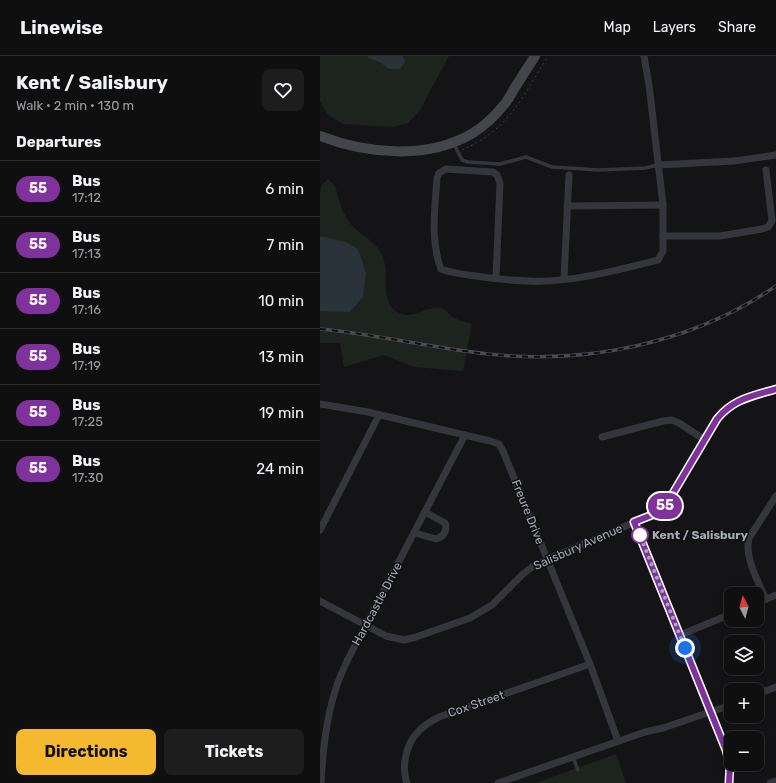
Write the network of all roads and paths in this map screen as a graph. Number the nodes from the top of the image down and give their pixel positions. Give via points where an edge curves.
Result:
1 (535, 56) edge
2 (644, 56) edge
3 (320, 136) edge
4 (453, 142) junction
5 (776, 155) edge
6 (658, 166) junction
7 (766, 170) dead end
8 (569, 175) dead end
9 (567, 206) junction
10 (663, 206) junction
11 (663, 236) junction
12 (496, 278) junction
13 (564, 279) junction
14 (776, 389) edge
15 (320, 404) edge
16 (379, 415) junction
17 (465, 435) junction
18 (602, 437) dead end
19 (705, 440) junction
20 (776, 496) edge
21 (425, 512) junction
22 (634, 522) junction
23 (320, 530) edge
24 (415, 532) junction
25 (547, 559) junction
26 (776, 595) edge
27 (766, 599) joint
28 (320, 601) edge
29 (724, 617) edge
30 (366, 626) junction
31 (680, 635) junction
32 (590, 664) junction
33 (776, 687) edge
34 (764, 691) edge
35 (724, 707) edge
36 (711, 712) junction
37 (618, 741) junction
38 (573, 757) junction
39 (578, 770) dead end
40 (776, 781) edge
41 (321, 783) edge
42 (407, 783) edge
43 (498, 783) edge
44 (729, 783) edge
45 (770, 783) edge

1 - 4 main road via 504,106 473,133
2 - 6 street
3 - 4 main road via 337,143 395,151 424,150
4 - 6 lane via 462,160 468,162 500,164 526,158 552,167 598,170
5 - 6 street via 734,161
6 - 10 street
7 - 11 street via 772,221 768,227 720,236
8 - 9 street
9 - 10 street
9 - 13 street
10 - 11 street
11 - 13 street via 663,251 658,260
12 - 12 street via 441,269 434,230 437,178 446,169 493,172 497,175 500,183
12 - 13 street via 530,281
14 - 19 street, Salisbury Avenue via 728,407 717,419
15 - 16 street, Freure Drive
16 - 17 street, Freure Drive
16 - 23 street
17 - 21 street, Hardcastle Drive
17 - 25 street, Freure Drive via 496,442 501,447
18 - 19 street via 672,420
19 - 22 street, Salisbury Avenue via 666,505 652,515
20 - 27 street via 747,542 748,553
21 - 24 street, Hardcastle Drive
21 - 24 street via 444,524 445,532 436,540
22 - 25 street, Salisbury Avenue
22 - 31 street
24 - 30 street, Hardcastle Drive
25 - 30 street, Salisbury Avenue via 523,574 492,605 470,618 404,640 386,636
25 - 32 street, Freure Drive
26 - 27 street
28 - 30 street, Salisbury Avenue
29 - 31 street
30 - 41 street, Hardcastle Drive via 342,672 329,709 323,742
31 - 36 street
32 - 37 street, Freure Drive
32 - 42 street, Cox Street via 430,722 416,733 408,748 404,768
33 - 34 street
35 - 36 street
36 - 37 street
36 - 44 street via 729,758
37 - 38 street
38 - 39 lane
38 - 43 street
40 - 45 street

